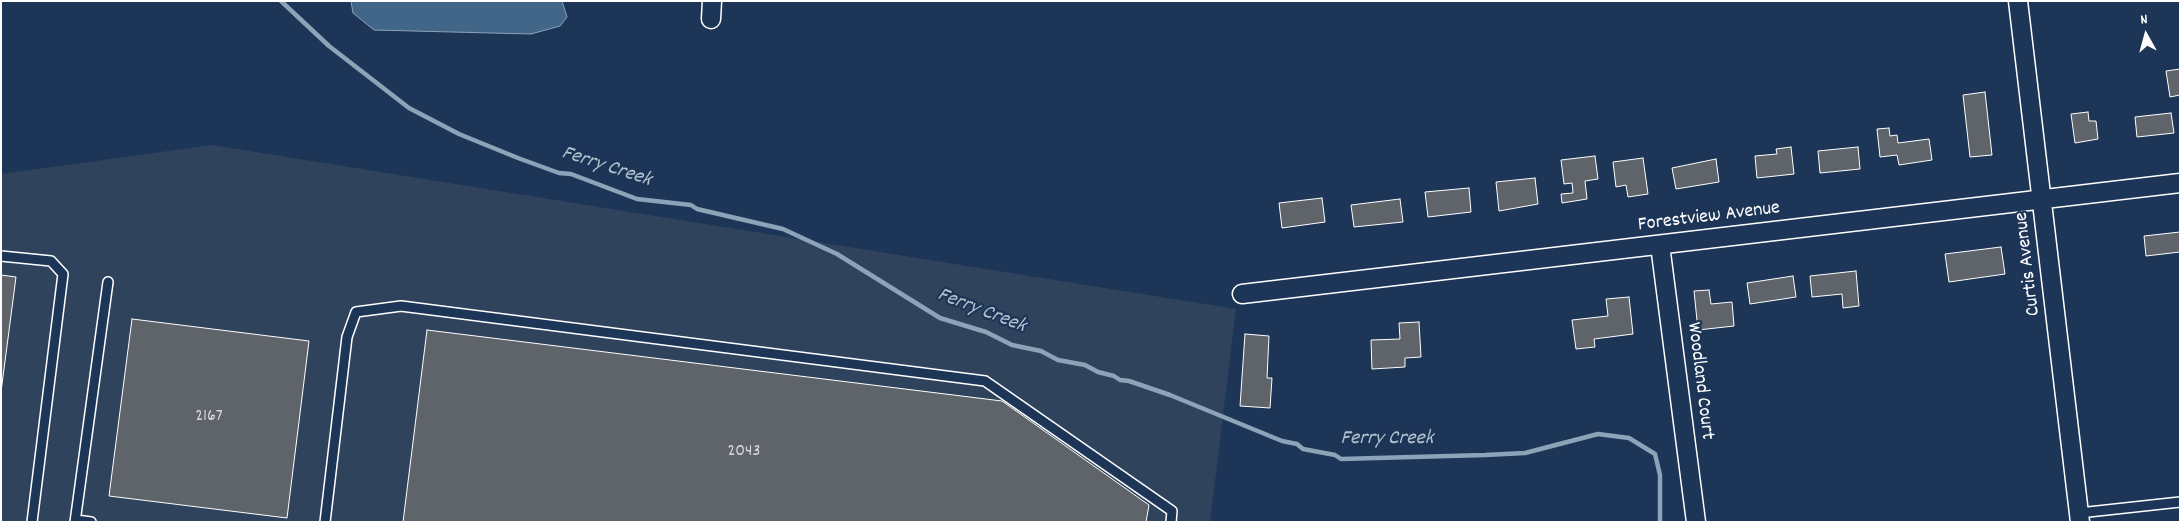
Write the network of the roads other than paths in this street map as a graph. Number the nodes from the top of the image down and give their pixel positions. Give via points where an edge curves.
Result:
1 (2018, 1) edge
2 (2180, 183) edge
3 (2043, 200) junction
4 (1660, 245) junction
5 (1, 256) edge
6 (108, 282) dead end
7 (1242, 294) dead end
8 (2180, 502) edge
9 (2080, 517) edge
10 (75, 521) edge
11 (32, 522) edge
12 (91, 522) edge
13 (325, 522) edge
14 (1171, 522) edge
15 (1696, 522) edge

1 - 3 street, Curtis Avenue
2 - 3 street, Forestview Avenue
3 - 4 street, Forestview Avenue
3 - 9 street, Curtis Avenue
4 - 7 street, Forestview Avenue
4 - 15 street, Woodland Court
5 - 11 lane via 50,261 63,274
6 - 10 lane
8 - 9 lane
10 - 12 lane
13 - 14 lane via 347,337 356,312 401,306 985,381 1172,511

